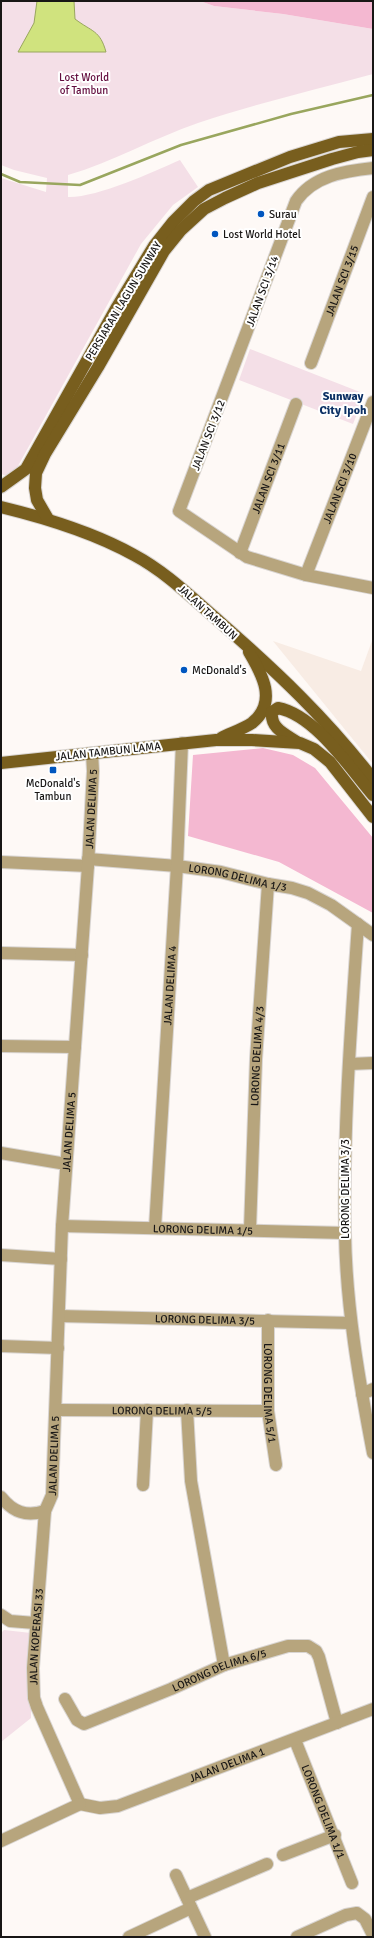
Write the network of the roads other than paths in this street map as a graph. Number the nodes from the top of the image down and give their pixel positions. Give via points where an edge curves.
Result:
1 (373, 139) edge
2 (373, 150) edge
3 (373, 168) edge
4 (373, 197) edge
5 (237, 359) joint
6 (311, 364) dead end
7 (373, 402) edge
8 (296, 404) dead end
9 (1, 487) edge
10 (1, 507) edge
11 (48, 519) junction
12 (240, 553) junction
13 (306, 575) junction
14 (373, 588) edge
15 (244, 644) junction
16 (216, 740) junction
17 (300, 743) junction
18 (179, 744) junction
19 (92, 752) junction
20 (1, 763) edge
21 (373, 779) edge
22 (373, 795) edge
23 (373, 817) edge
24 (1, 862) edge
25 (88, 862) junction
26 (177, 866) junction
27 (268, 884) junction
28 (358, 924) junction
29 (373, 935) edge
30 (1, 953) edge
31 (82, 954) junction
32 (1, 1046) edge
33 (75, 1046) junction
34 (373, 1063) edge
35 (348, 1064) junction
36 (1, 1153) edge
37 (66, 1164) junction
38 (62, 1226) junction
39 (155, 1228) junction
40 (250, 1229) junction
41 (345, 1233) junction
42 (1, 1255) edge
43 (61, 1259) junction
44 (59, 1316) junction
45 (268, 1320) junction
46 (351, 1323) junction
47 (1, 1346) edge
48 (58, 1348) junction
49 (368, 1391) edge
50 (56, 1410) junction
51 (146, 1410) junction
52 (187, 1410) junction
53 (268, 1411) junction
54 (373, 1453) edge
55 (276, 1465) dead end
56 (143, 1485) dead end
57 (1, 1497) edge
58 (45, 1511) junction
59 (2, 1617) edge
60 (35, 1623) junction
61 (224, 1665) junction
62 (65, 1699) dead end
63 (373, 1709) edge
64 (337, 1723) junction
65 (295, 1740) junction
66 (80, 1804) junction
67 (335, 1835) junction
68 (1, 1841) edge
69 (283, 1855) dead end
70 (267, 1864) dead end
71 (176, 1875) dead end
72 (352, 1883) dead end
73 (189, 1903) junction
74 (373, 1935) edge
75 (129, 1937) edge
76 (205, 1937) edge
77 (297, 1937) edge

1 - 9 main road, PERSIARAN LAGUN SUNWAY via 339,142 290,157 209,190 194,202 173,222 154,246 26,470
2 - 11 main road, PERSIARAN LAGUN SUNWAY via 332,159 258,183 225,198 194,217 181,230 164,250 36,473 37,500
3 - 5 street, JALAN SCI 3/14 via 352,170 314,182 302,191
4 - 6 street, JALAN SCI 3/15
5 - 12 street, JALAN SCI 3/12 via 179,511
7 - 13 street, JALAN SCI 3/10
8 - 12 street, JALAN SCI 3/11
10 - 11 main road, JALAN TAMBUN
11 - 15 main road, JALAN TAMBUN via 118,547 148,564 184,590
12 - 13 street
13 - 14 street
15 - 16 main road via 262,673 266,697 264,704 252,722
15 - 21 main road, JALAN TAMBUN via 310,704
16 - 17 main road, JALAN TAMBUN LAMA
16 - 18 main road, JALAN TAMBUN LAMA
17 - 22 main road via 275,728 271,720 272,712 278,708 287,709 302,718 319,732
17 - 23 main road via 322,754
18 - 19 main road, JALAN TAMBUN LAMA
18 - 26 street, JALAN DELIMA 4
19 - 20 main road, JALAN TAMBUN LAMA
19 - 25 street, JALAN DELIMA 5
24 - 25 street, LORONG DELIMA 1/3
25 - 26 street, LORONG DELIMA 1/3
25 - 31 street, JALAN DELIMA 5
26 - 27 street, LORONG DELIMA 1/3 via 221,872
26 - 39 street, JALAN DELIMA 4
27 - 28 street, LORONG DELIMA 1/3 via 308,894 331,905
27 - 40 street, LORONG DELIMA 4/3 via 256,1058
28 - 29 street, LORONG DELIMA 1/3
28 - 35 street, LORONG DELIMA 3/3
30 - 31 street
31 - 33 street, JALAN DELIMA 5
32 - 33 street
33 - 37 street, JALAN DELIMA 5
34 - 35 street
35 - 41 street, LORONG DELIMA 3/3 via 344,1161
36 - 37 street
37 - 38 street, JALAN DELIMA 5
38 - 39 street, LORONG DELIMA 1/5
38 - 43 street, JALAN DELIMA 5
39 - 40 street, LORONG DELIMA 1/5
40 - 41 street, LORONG DELIMA 1/5
41 - 46 street, LORONG DELIMA 3/3
42 - 43 street
43 - 44 street, JALAN DELIMA 5
44 - 45 street, LORONG DELIMA 3/5
44 - 48 street, JALAN DELIMA 5
45 - 46 street, LORONG DELIMA 3/5
45 - 53 street, LORONG DELIMA 5/1
46 - 49 street, LORONG DELIMA 3/3
47 - 48 street
48 - 50 street, JALAN DELIMA 5
49 - 54 street, LORONG DELIMA 3/3
50 - 51 street, LORONG DELIMA 5/5
50 - 58 street, JALAN DELIMA 5 via 52,1495
51 - 52 street, LORONG DELIMA 5/5
51 - 56 street
52 - 53 street, LORONG DELIMA 5/5
52 - 61 street via 191,1481
53 - 55 street, LORONG DELIMA 5/1
57 - 58 street via 13,1509 23,1513
58 - 60 street, JALAN KOPERASI 33
59 - 60 street via 18,1623
60 - 66 street, JALAN KOPERASI 33 via 34,1698
61 - 62 street, LORONG DELIMA 6/5 via 84,1724 77,1720
61 - 64 street, LORONG DELIMA 6/5 via 288,1646 302,1645 312,1648 319,1657
63 - 64 street, JALAN DELIMA 1
64 - 65 street, JALAN DELIMA 1
65 - 66 street, JALAN DELIMA 1 via 118,1806 100,1808
65 - 67 street, LORONG DELIMA 1/1
66 - 68 street
67 - 69 street
67 - 72 street, LORONG DELIMA 1/1
70 - 73 street
71 - 73 street
73 - 75 street
73 - 76 street
74 - 77 street via 366,1919 357,1913 346,1915

